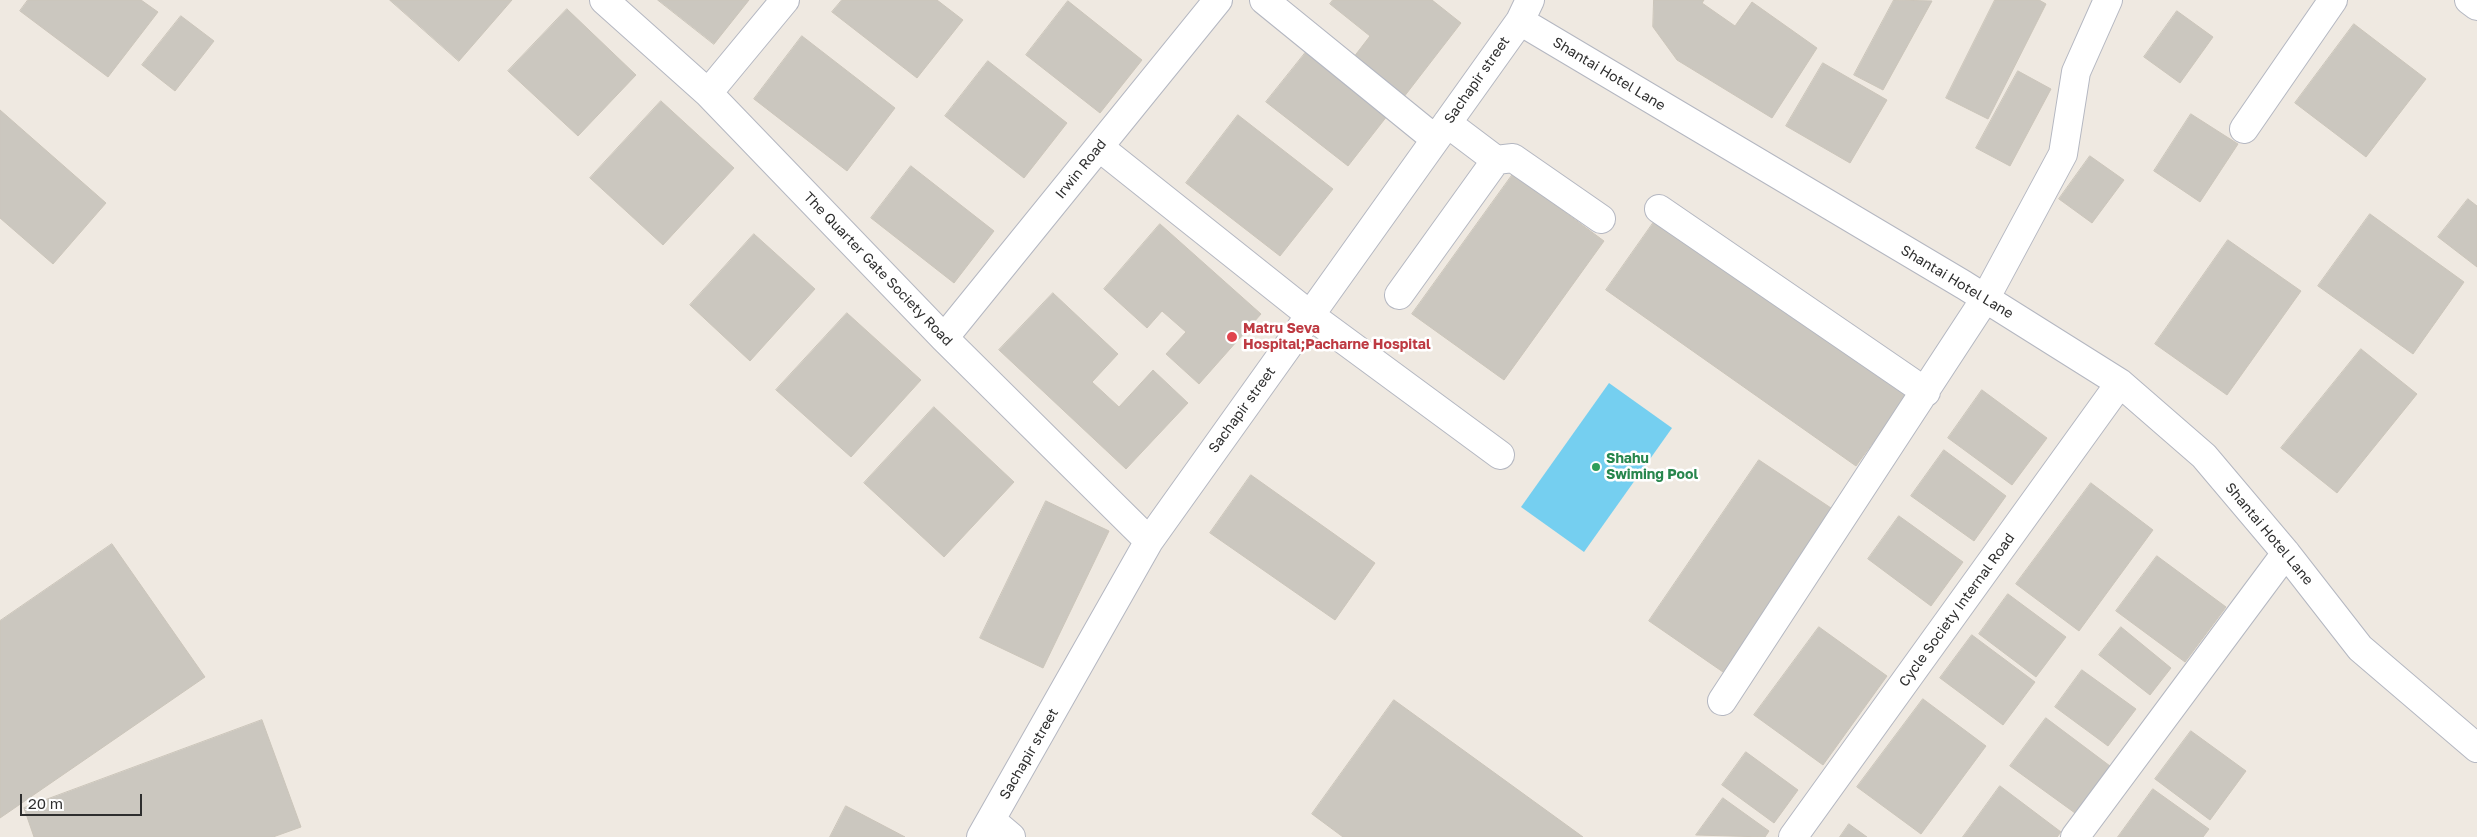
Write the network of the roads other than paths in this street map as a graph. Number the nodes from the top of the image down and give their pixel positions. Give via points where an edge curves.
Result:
1 (604, 0) edge
2 (785, 0) edge
3 (1218, 0) edge
4 (1264, 0) edge
5 (2108, 0) edge
6 (2333, 0) edge
7 (2469, 0) edge
8 (2477, 6) edge
9 (1524, 10) edge
10 (708, 93) junction
11 (2244, 130) dead end
12 (1441, 131) junction
13 (1098, 146) junction
14 (1496, 160) junction
15 (1659, 209) dead end
16 (1601, 219) dead end
17 (1399, 295) dead end
18 (1986, 299) junction
19 (1310, 315) junction
20 (944, 338) junction
21 (2120, 383) junction
22 (1926, 392) junction
23 (1500, 455) dead end
24 (1149, 541) junction
25 (2286, 553) junction
26 (1722, 701) dead end
27 (2477, 748) edge
28 (986, 828) edge
29 (1011, 837) edge
30 (1793, 837) edge
31 (2075, 837) edge

1 - 10 street, The Quarter Gate Society Road
2 - 10 street
3 - 13 street, Irwin Road
4 - 12 street
5 - 18 street via 2076,72 2063,154
6 - 11 street
7 - 8 street
9 - 12 street, Sachapir street
9 - 18 street, Shantai Hotel Lane
10 - 20 street, The Quarter Gate Society Road
12 - 14 street
12 - 19 street, Sachapir street
13 - 19 street
13 - 20 street, Irwin Road
14 - 16 street via 1513,158
14 - 17 street
15 - 22 street
18 - 21 street, Shantai Hotel Lane
18 - 22 street
19 - 23 street
19 - 24 street, Sachapir street
20 - 24 street, The Quarter Gate Society Road
21 - 25 street, Shantai Hotel Lane via 2204,456
21 - 30 street, Cycle Society Internal Road
22 - 26 street
24 - 28 street, Sachapir street
25 - 27 street, Shantai Hotel Lane via 2360,648
25 - 31 street
28 - 29 street

